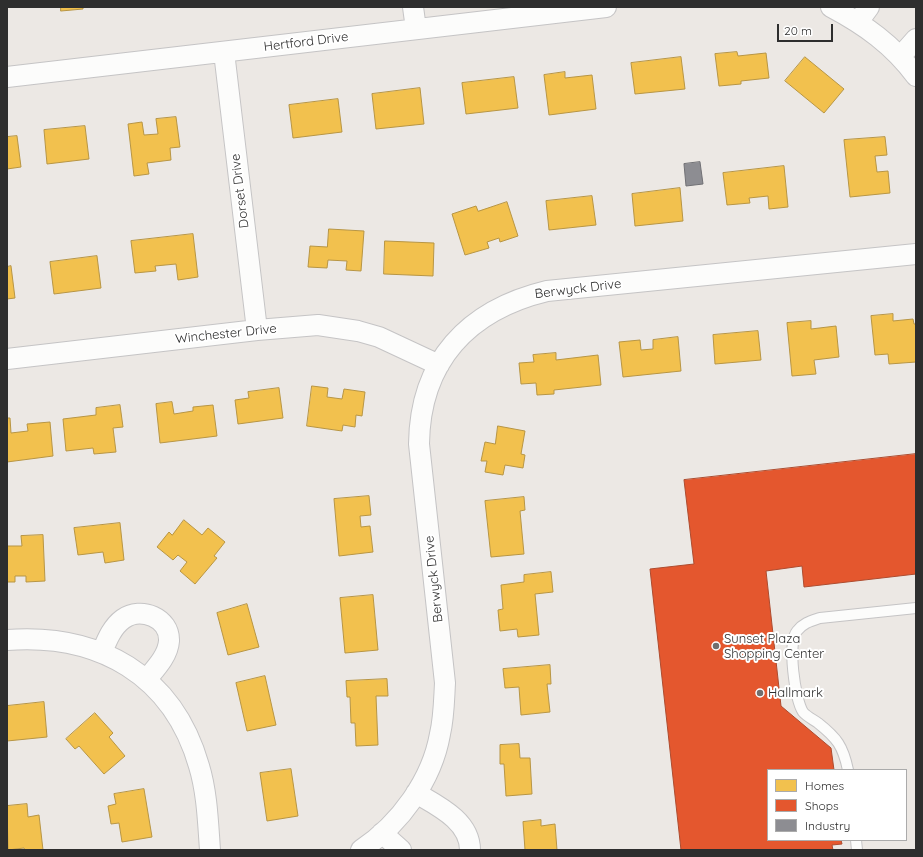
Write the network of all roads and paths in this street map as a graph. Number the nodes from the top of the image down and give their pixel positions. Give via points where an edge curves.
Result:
1 (413, 7) edge
2 (606, 7) edge
3 (831, 7) edge
4 (863, 14) edge
5 (416, 29) junction
6 (916, 39) edge
7 (224, 52) junction
8 (900, 57) junction
9 (916, 76) edge
10 (7, 77) edge
11 (916, 254) edge
12 (257, 330) junction
13 (7, 359) edge
14 (439, 366) junction
15 (916, 608) edge
16 (7, 640) edge
17 (102, 652) junction
18 (146, 680) junction
19 (848, 769) edge
20 (416, 793) junction
21 (382, 833) junction
22 (210, 850) edge
23 (361, 850) edge
24 (401, 850) edge
25 (470, 850) edge

1 - 5 street
2 - 5 street, Hertford Drive
3 - 4 street
4 - 8 street via 879,36
5 - 7 street, Hertford Drive
6 - 8 street
7 - 10 street, Hertford Drive
7 - 12 street, Dorset Drive
8 - 9 street
11 - 14 street, Berwyck Drive via 547,291 493,310 454,342
12 - 13 street, Winchester Drive
12 - 14 street, Winchester Drive via 318,325 358,331 398,345
14 - 20 street, Berwyck Drive via 429,385 419,444 444,675 444,710 434,756
15 - 19 lane via 820,618 807,622 796,632 792,646 797,695 804,712 840,743
16 - 17 street via 56,640
17 - 18 street via 131,668
17 - 18 street via 112,630 124,618 142,613 160,621 169,641 164,657
18 - 22 street via 175,711 186,728 194,748 204,786
20 - 21 street, Berwyck Drive
20 - 25 street via 462,825 468,834
21 - 23 street, Berwyck Drive
21 - 24 street

